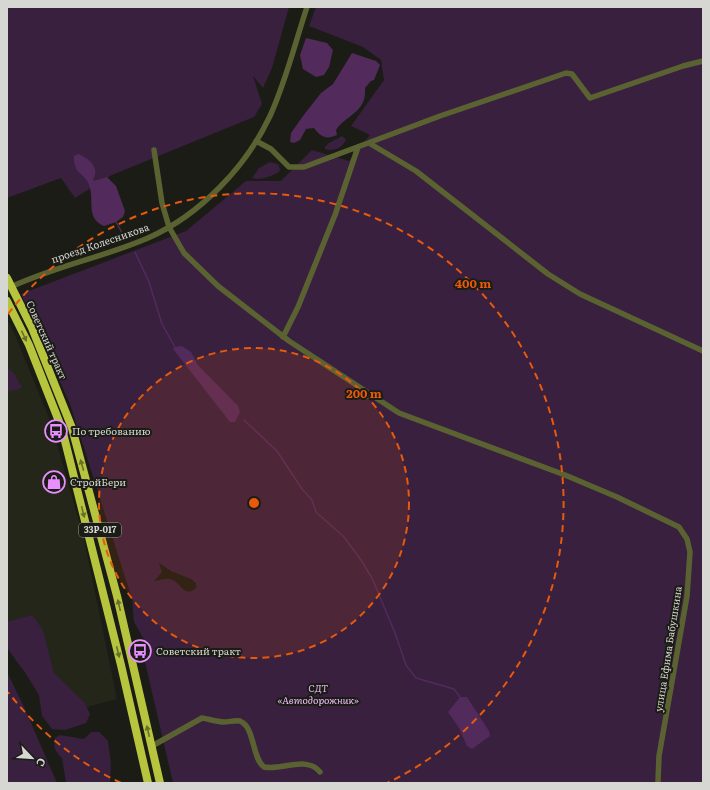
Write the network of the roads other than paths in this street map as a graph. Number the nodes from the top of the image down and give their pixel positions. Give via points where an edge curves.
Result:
1 (307, 7) edge
2 (703, 61) edge
3 (256, 141) junction
4 (369, 143) junction
5 (358, 147) junction
6 (154, 150) dead end
7 (169, 227) junction
8 (7, 278) edge
9 (9, 288) edge
10 (7, 301) edge
11 (283, 337) junction
12 (703, 351) edge
13 (152, 746) junction
14 (320, 772) dead end
15 (658, 781) dead end
16 (148, 783) edge
17 (160, 783) edge

1 - 3 street, проезд Колесникова via 280,90 270,116
2 - 4 street via 590,98 572,74 566,73
3 - 5 street via 271,148 289,167 304,167
3 - 7 street, проезд Колесникова via 232,174 216,190
4 - 5 street
4 - 12 street via 416,171 546,272 580,294
5 - 11 street via 335,215 298,307
6 - 7 street via 162,203
7 - 9 street, проезд Колесникова via 127,246 39,274
7 - 11 street via 184,253 212,280
8 - 9 highway, Советский тракт / 33Р-017
13 -> 9 highway, Советский тракт / 33Р-017 via 117,596 72,428 32,328
10 -> 16 highway, Советский тракт / 33Р-017 via 29,345 62,429
11 - 15 street, улица Ефима Бабушкина via 399,413 617,496 675,525 685,535 690,552 687,596
13 - 14 street via 202,718 217,721 237,720 244,724 259,763 264,767 308,764
13 - 17 highway, Советский тракт / 33Р-017

